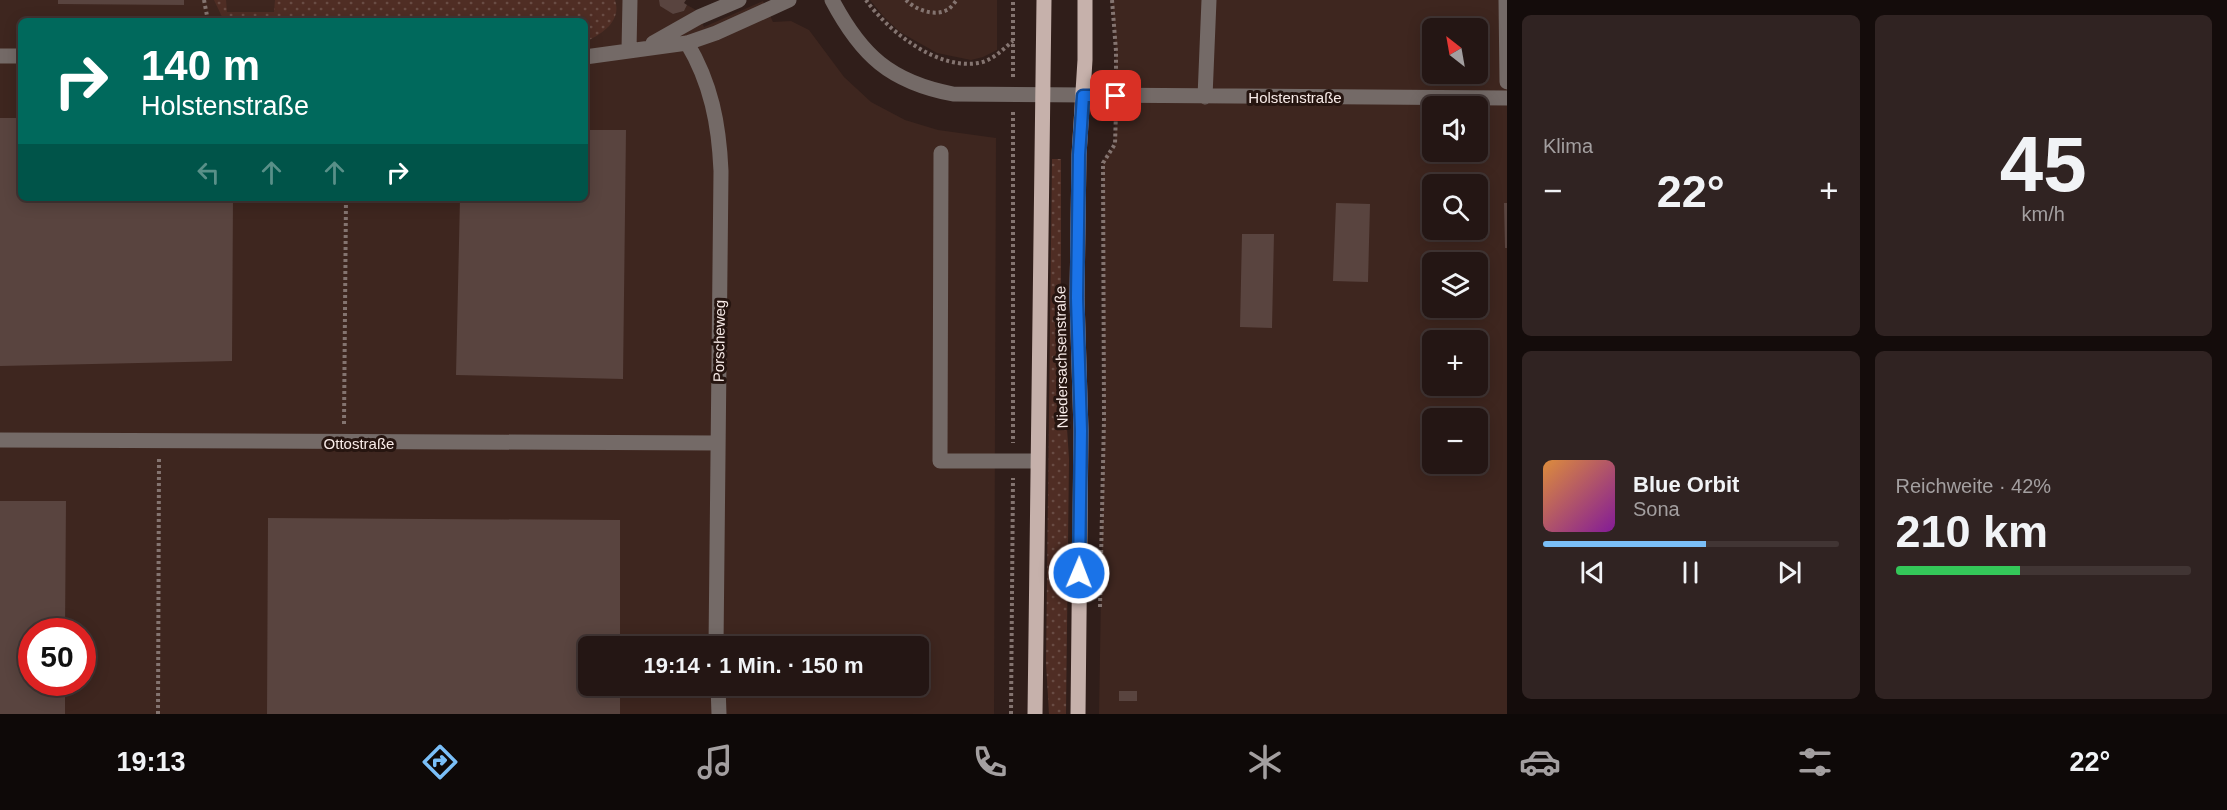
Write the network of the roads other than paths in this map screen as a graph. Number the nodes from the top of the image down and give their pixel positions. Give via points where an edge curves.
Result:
1 (789, 0) edge
2 (832, 0) edge
3 (1044, 0) edge
4 (1085, 0) edge
5 (1209, 0) edge
6 (1506, 0) edge
7 (733, 2) edge
8 (630, 7) edge
9 (687, 42) junction
10 (647, 47) junction
11 (628, 51) junction
12 (0, 56) edge
13 (18, 56) edge
14 (588, 57) edge
15 (1507, 82) edge
16 (1043, 96) junction
17 (1083, 96) junction
18 (1205, 97) junction
19 (1507, 98) edge
20 (941, 153) dead end
21 (0, 440) edge
22 (718, 443) junction
23 (1037, 461) junction
24 (717, 636) edge
25 (718, 696) edge
26 (719, 714) edge
27 (1035, 714) edge
28 (1078, 714) edge

1 - 9 street
2 - 16 street, Holstenstraße via 863,50 904,79 953,94
3 - 16 main road, Niedersachsenstraße
4 - 17 main road, Niedersachsenstraße
5 - 18 street
6 - 15 street
7 - 10 street
8 - 11 street
9 - 10 street
9 - 22 street, Porscheweg via 712,100 720,142
10 - 11 street
11 - 14 street
12 - 13 street
16 - 17 street, Holstenstraße
16 - 23 main road, Niedersachsenstraße
17 - 18 street, Holstenstraße
17 - 28 main road, Niedersachsenstraße via 1077,298 1081,431
18 - 19 street, Holstenstraße
20 - 23 street via 940,461
21 - 22 street, Ottostraße
22 - 24 street, Porscheweg
23 - 27 main road, Niedersachsenstraße
25 - 26 street

